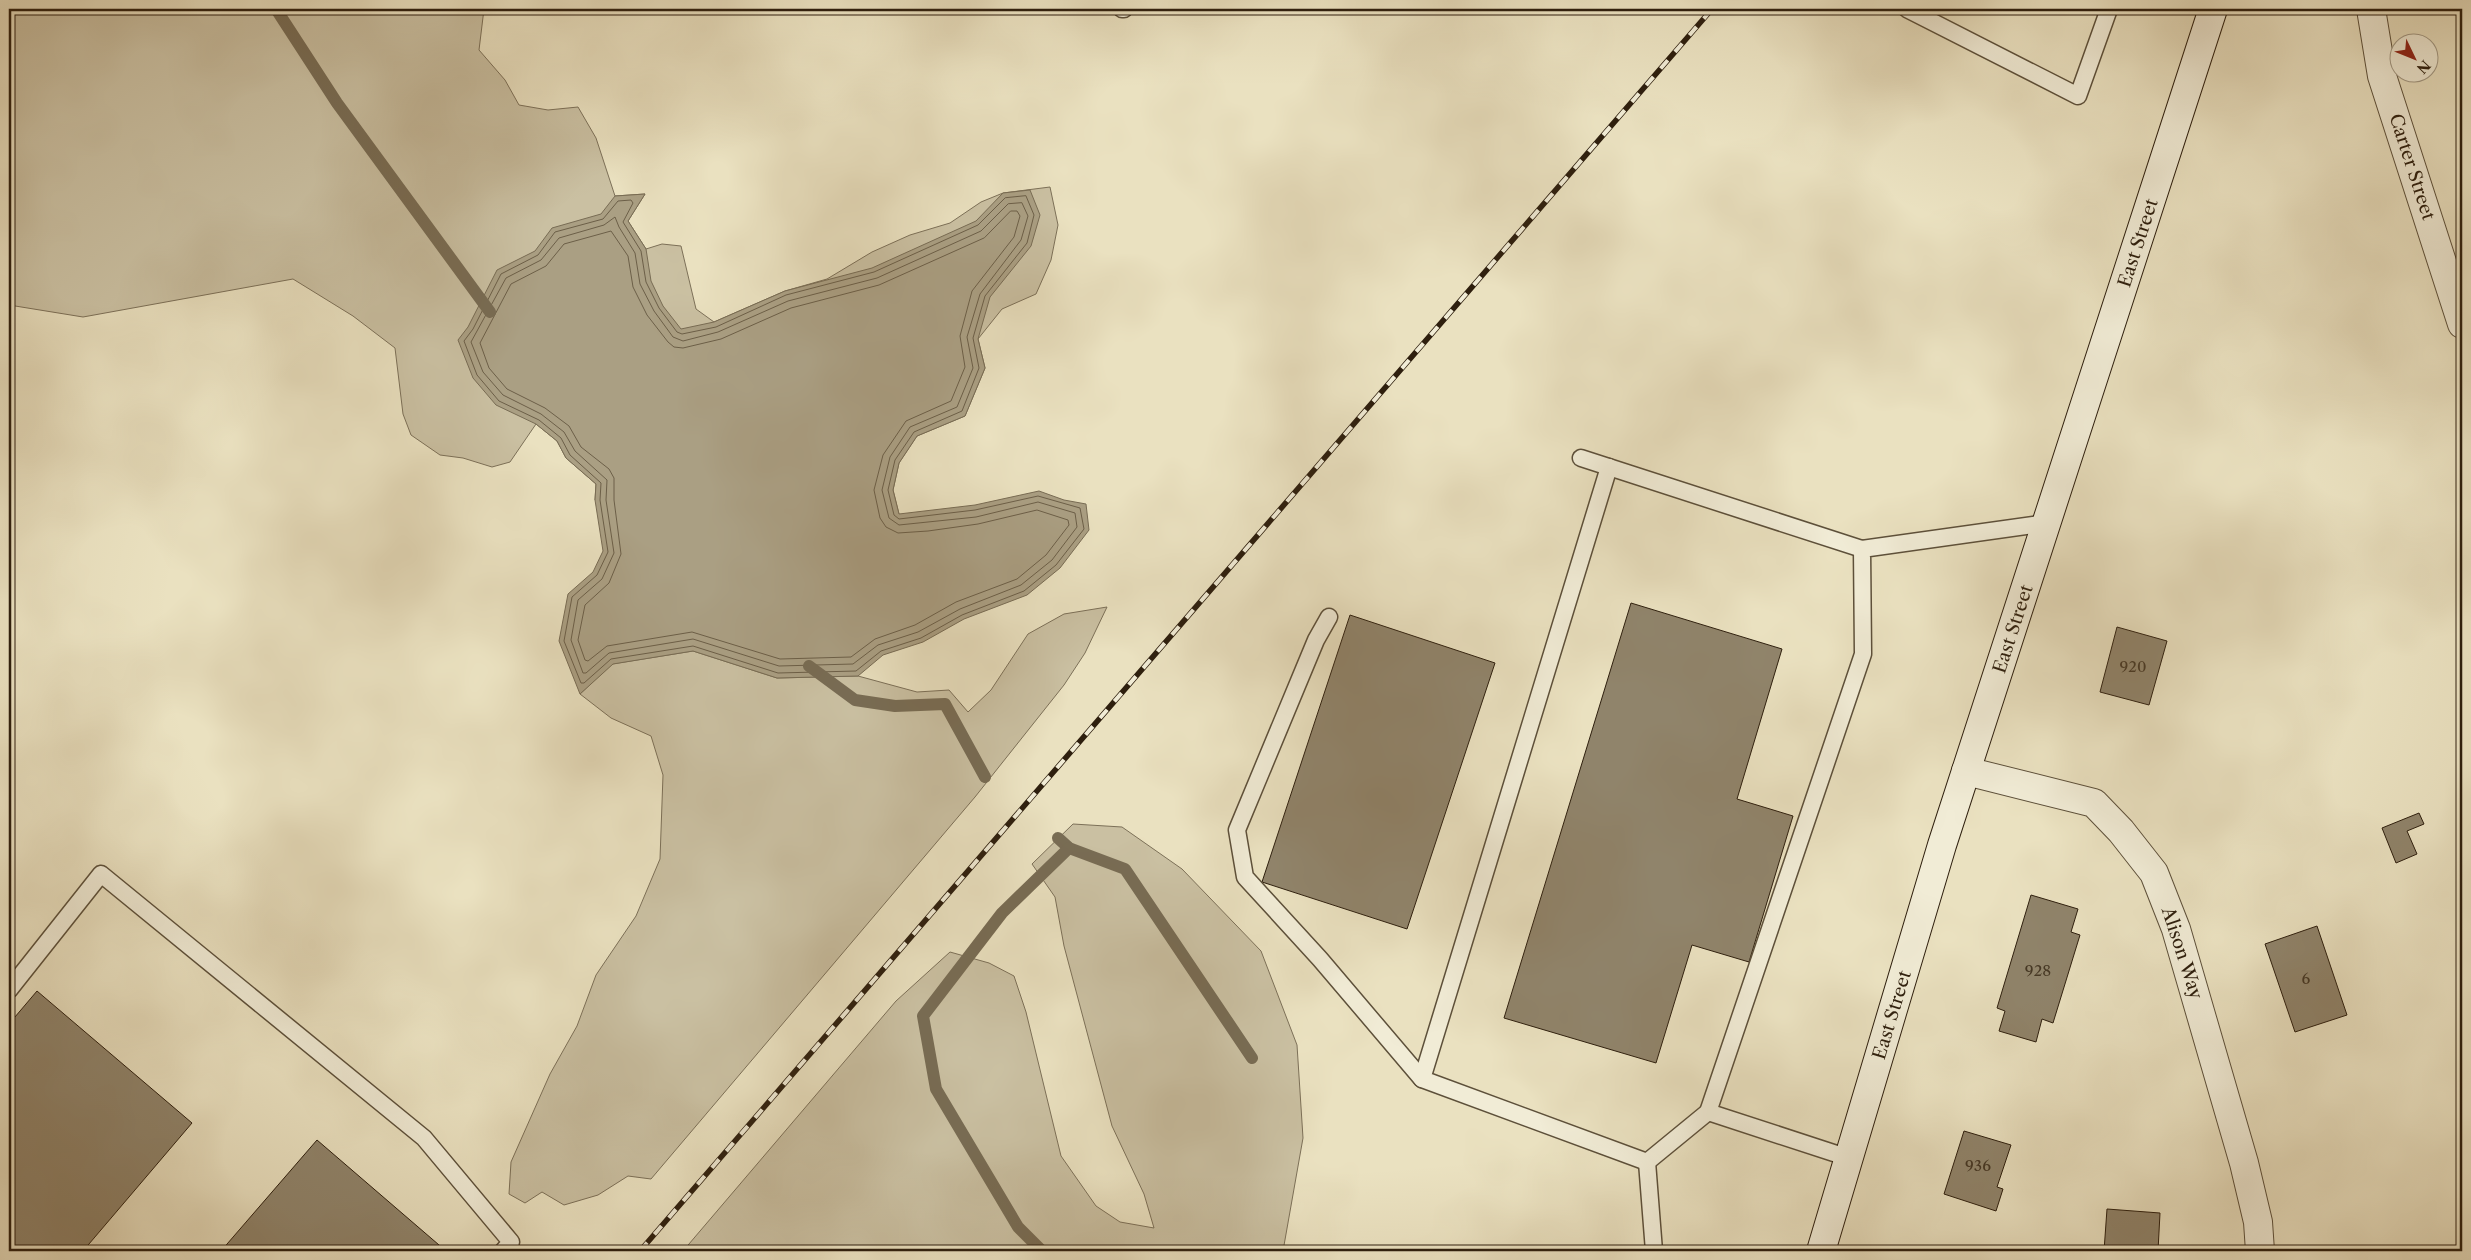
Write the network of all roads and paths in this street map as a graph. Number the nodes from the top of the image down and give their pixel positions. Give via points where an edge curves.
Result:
1 (1907, 9) edge
2 (2109, 9) edge
3 (2213, 9) edge
4 (2371, 9) edge
5 (2462, 324) edge
6 (1580, 458) dead end
7 (1609, 468) junction
8 (2047, 524) junction
9 (1862, 549) junction
10 (1328, 617) dead end
11 (1966, 772) junction
12 (9, 990) edge
13 (1422, 1079) junction
14 (1708, 1112) junction
15 (1849, 1158) junction
16 (1647, 1162) junction
17 (503, 1251) edge
18 (1654, 1251) edge
19 (1821, 1251) edge
20 (2260, 1251) edge

1 - 2 lane via 2078,96
3 - 8 main road, East Street
4 - 5 main road, Carter Street via 2382,76
6 - 7 lane
7 - 9 lane
7 - 13 lane
8 - 9 lane
8 - 11 main road, East Street
9 - 14 lane via 1863,654
10 - 13 lane via 1237,830 1245,877
11 - 15 main road, East Street
11 - 20 main road, Alison Way via 2094,803 2154,873 2176,929 2244,1163 2258,1222
12 - 17 lane via 101,874 424,1138 511,1242
13 - 16 lane
14 - 15 lane
14 - 16 lane
15 - 19 main road, East Street
16 - 18 lane

